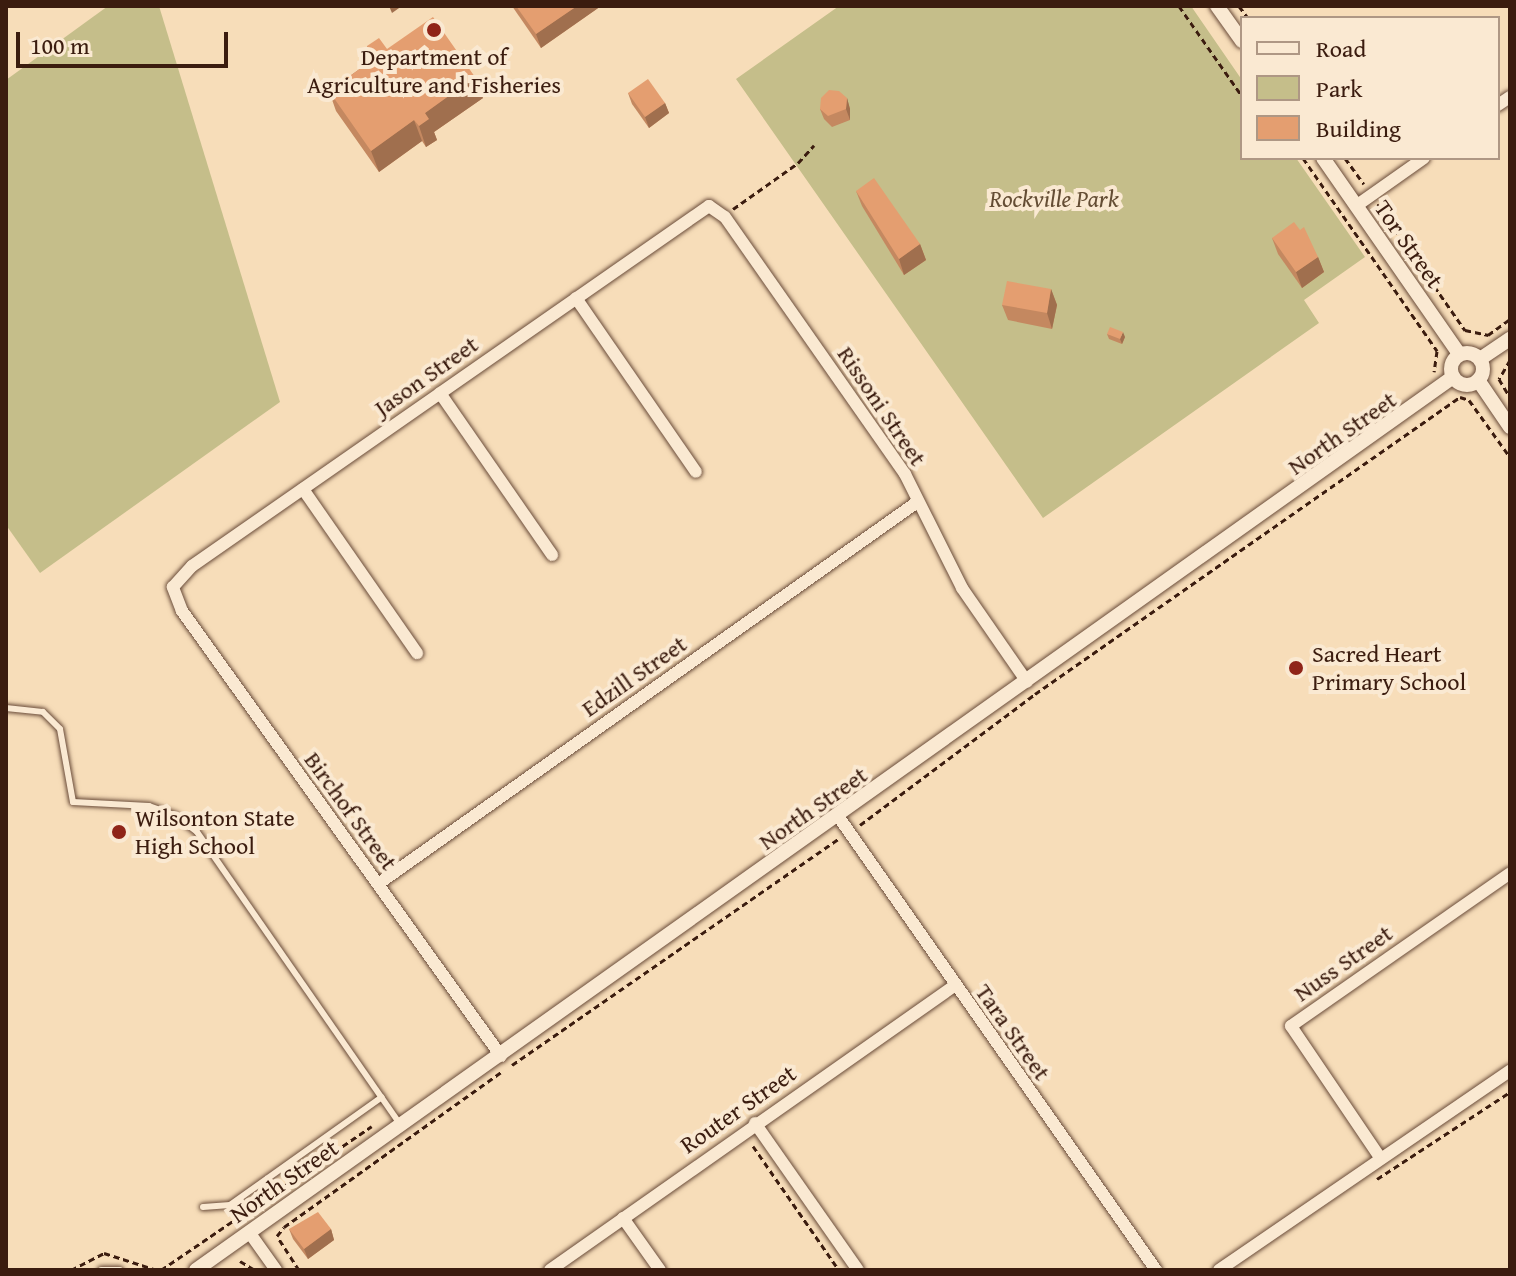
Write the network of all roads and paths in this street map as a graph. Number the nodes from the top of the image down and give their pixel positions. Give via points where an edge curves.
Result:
1 (1179, 6) edge
2 (1217, 6) edge
3 (1240, 38) edge
4 (1240, 93) edge
5 (814, 145) dead end
6 (1304, 160) edge
7 (1324, 160) edge
8 (1346, 160) edge
9 (1421, 160) edge
10 (1371, 196) junction
11 (709, 206) joint
12 (1356, 206) junction
13 (725, 217) junction
14 (576, 298) junction
15 (1510, 319) edge
16 (1510, 339) edge
17 (1459, 354) junction
18 (1480, 359) junction
19 (1508, 362) edge
20 (1434, 373) dead end
21 (1453, 377) junction
22 (1478, 380) junction
23 (440, 393) junction
24 (1510, 397) edge
25 (1510, 427) edge
26 (1510, 457) edge
27 (696, 472) dead end
28 (303, 489) junction
29 (916, 503) junction
30 (552, 555) dead end
31 (173, 587) joint
32 (417, 653) dead end
33 (1027, 682) junction
34 (6, 708) edge
35 (838, 816) junction
36 (849, 832) junction
37 (1510, 873) edge
38 (378, 884) junction
39 (954, 986) junction
40 (501, 1056) junction
41 (1509, 1073) edge
42 (1505, 1095) dead end
43 (382, 1097) junction
44 (1510, 1102) edge
45 (755, 1123) junction
46 (401, 1126) junction
47 (753, 1146) dead end
48 (1379, 1156) junction
49 (203, 1207) dead end
50 (623, 1218) junction
51 (249, 1232) junction
52 (218, 1233) dead end
53 (240, 1261) dead end
54 (101, 1270) edge
55 (120, 1270) edge
56 (161, 1270) edge
57 (196, 1270) edge
58 (255, 1270) edge
59 (276, 1270) edge
60 (299, 1270) edge
61 (550, 1270) edge
62 (660, 1270) edge
63 (839, 1270) edge
64 (858, 1270) edge
65 (1156, 1270) edge
66 (1219, 1270) edge

1 - 4 path
2 - 3 street
5 - 13 path
6 - 20 path via 1437,351
7 - 12 street, Tor Street
8 - 10 path
9 - 10 street
10 - 12 street
10 - 15 path via 1465,330 1488,335
11 - 13 street, Rissoni Street
11 - 14 street, Jason Street
12 - 17 street, Tor Street
13 - 29 street, Rissoni Street via 905,474
14 - 23 street, Jason Street
14 - 27 street
16 - 18 street
17 - 18 street
17 - 21 street via 1451,366
18 - 22 street
19 - 24 path via 1499,379
21 - 22 street via 1467,385
21 - 33 street, North Street
22 - 25 street
23 - 28 street, Jason Street
23 - 30 street
26 - 36 path via 1469,400 1460,397 1172,596
28 - 31 street, Jason Street via 192,566
28 - 32 street
29 - 33 street, Rissoni Street via 962,588
29 - 38 street, Edzill Street
31 - 38 street, Birchof Street via 182,611
33 - 35 street, North Street
34 - 43 lane via 43,712 60,729 73,802 149,806 176,816 197,832
35 - 36 street, Tara Street
35 - 40 street, North Street
36 - 39 street, Tara Street
36 - 60 path via 747,898 284,1227 277,1236
37 - 48 street, Nuss Street via 1291,1026
38 - 40 street, Birchof Street
39 - 45 street, Router Street
39 - 65 street, Tara Street
40 - 46 street, North Street
41 - 48 street
42 - 44 path
43 - 46 lane
43 - 49 lane via 230,1205
45 - 50 street, Router Street
45 - 64 street
46 - 51 street, North Street
47 - 63 path
48 - 66 street
50 - 61 street, Router Street
50 - 62 street
51 - 57 street, North Street
51 - 59 street
52 - 56 path
53 - 58 path
54 - 55 lane

